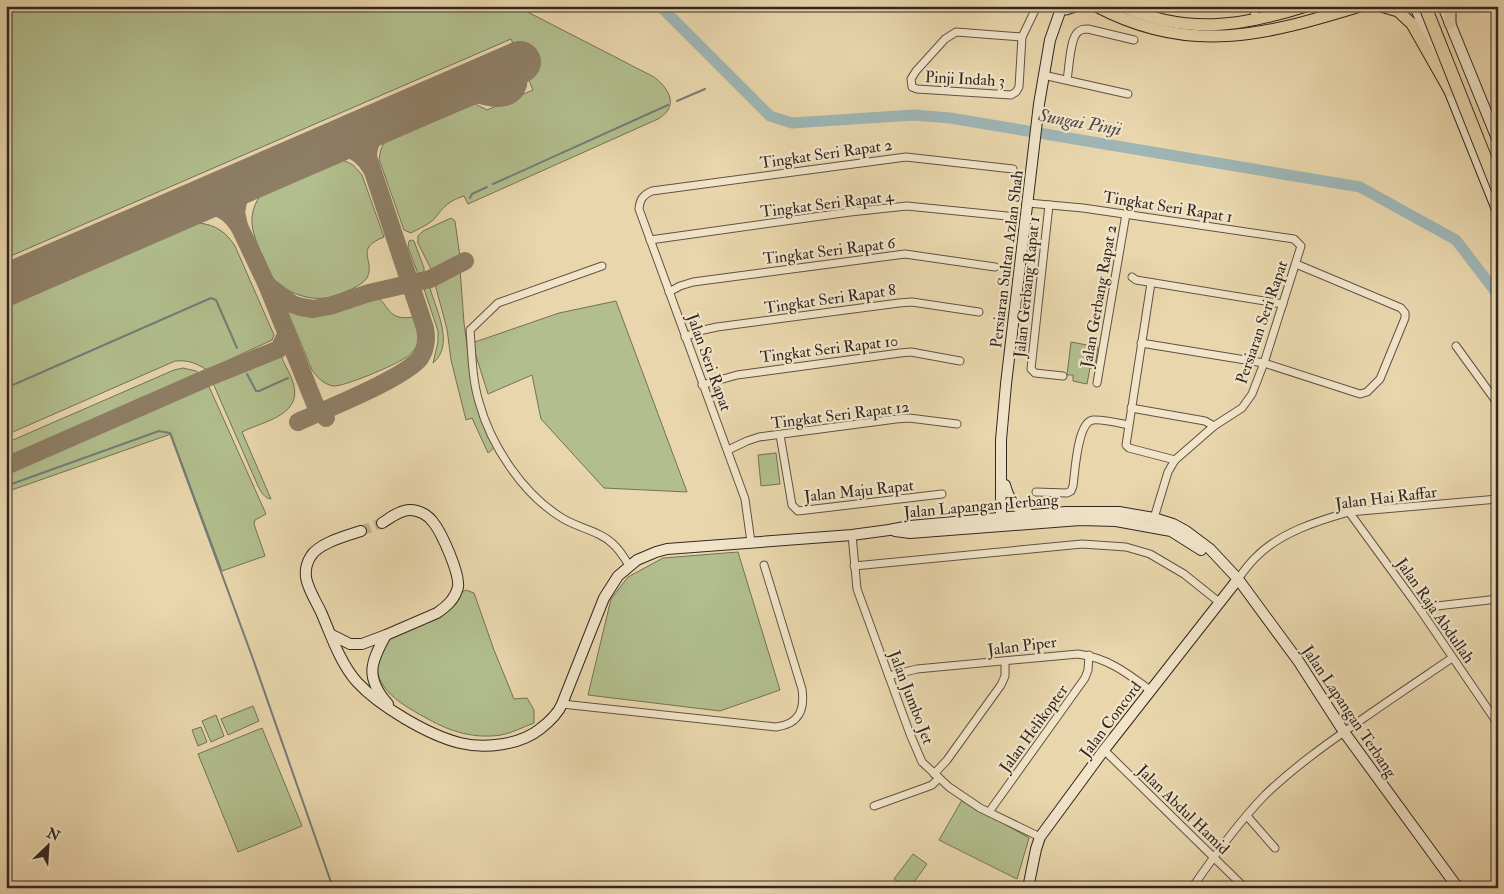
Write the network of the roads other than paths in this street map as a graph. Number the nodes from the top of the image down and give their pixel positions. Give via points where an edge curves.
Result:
1 (1037, 6) edge
2 (1096, 6) edge
3 (1121, 6) edge
4 (1252, 6) edge
5 (1306, 6) edge
6 (1360, 6) edge
7 (1381, 6) edge
8 (1415, 6) edge
9 (1425, 6) edge
10 (1433, 6) edge
11 (1443, 6) edge
12 (1450, 6) edge
13 (1065, 7) edge
14 (1256, 21) junction
15 (1450, 22) junction
16 (1427, 33) junction
17 (1022, 37) junction
18 (1134, 40) dead end
19 (1046, 75) junction
20 (1067, 80) junction
21 (1450, 91) junction
22 (1128, 94) dead end
23 (1498, 141) edge
24 (1013, 169) dead end
25 (1498, 169) edge
26 (1498, 190) edge
27 (644, 195) joint
28 (1030, 204) junction
29 (1048, 205) junction
30 (1498, 212) edge
31 (1126, 214) junction
32 (1007, 216) dead end
33 (650, 240) junction
34 (1300, 246) joint
35 (1296, 264) junction
36 (602, 266) dead end
37 (995, 267) dead end
38 (1132, 278) dead end
39 (1151, 283) junction
40 (669, 292) junction
41 (1283, 304) junction
42 (979, 312) dead end
43 (685, 337) junction
44 (1142, 343) junction
45 (1456, 346) dead end
46 (960, 360) dead end
47 (1264, 363) junction
48 (1063, 376) dead end
49 (1097, 383) dead end
50 (702, 385) junction
51 (1498, 404) edge
52 (1131, 408) junction
53 (957, 424) dead end
54 (1128, 425) junction
55 (1214, 426) junction
56 (780, 435) junction
57 (728, 450) junction
58 (1175, 460) junction
59 (1004, 484) junction
60 (1036, 492) dead end
61 (942, 494) dead end
62 (1001, 498) junction
63 (1498, 498) edge
64 (1350, 512) junction
65 (1031, 515) junction
66 (1154, 518) junction
67 (1003, 519) junction
68 (978, 520) junction
69 (1056, 522) junction
70 (385, 523) tunnel mouth
71 (1138, 524) junction
72 (889, 530) junction
73 (1171, 531) junction
74 (936, 532) junction
75 (362, 534) tunnel mouth
76 (852, 535) junction
77 (751, 542) junction
78 (1214, 554) junction
79 (630, 565) junction
80 (764, 566) dead end
81 (854, 566) junction
82 (1238, 579) junction
83 (1498, 598) edge
84 (1219, 602) junction
85 (1419, 608) junction
86 (331, 635) junction
87 (386, 635) junction
88 (1089, 655) junction
89 (1452, 658) junction
90 (1005, 662) junction
91 (888, 676) junction
92 (1150, 690) junction
93 (562, 704) junction
94 (395, 712) junction
95 (1498, 724) edge
96 (1344, 732) junction
97 (1104, 750) junction
98 (936, 776) junction
99 (874, 806) dead end
100 (988, 812) junction
101 (1247, 816) junction
102 (1040, 837) junction
103 (1275, 848) dead end
104 (1214, 857) junction
105 (1028, 888) edge
106 (1192, 888) edge
107 (1245, 888) edge
108 (1458, 888) edge

1 - 17 street
2 - 6 main road via 1152,29 1226,36 1268,32
3 - 14 main road via 1177,23 1211,26
4 - 14 street
5 - 14 main road
7 - 21 main road via 1398,11 1412,24
8 - 16 street
9 - 26 highway, bridge
10 - 25 highway
11 - 15 street
12 - 15 main road
13 - 19 street, Persiaran Sultan Azlan Shah
15 - 16 street via 1438,16 1429,21
15 - 23 street
16 - 21 street
17 - 17 street, Pinji Indah 3 via 1019,87 1011,95 917,90 912,86 911,79 916,71 945,39 956,32
18 - 20 street via 1082,29 1073,40
19 - 20 street
19 - 28 street, Persiaran Sultan Azlan Shah
20 - 22 street
21 - 30 street
24 - 27 street, Tingkat Seri Rapat 2 via 906,157 652,190
27 - 33 street, Jalan Seri Rapat via 639,209
28 - 29 street, Tingkat Seri Rapat 1
28 - 59 street, Persiaran Sultan Azlan Shah via 1004,441
28 - 62 street, Persiaran Sultan Azlan Shah via 1005,394
29 - 31 street, Tingkat Seri Rapat 1
29 - 48 street, Jalan Gerbang Rapat 1 via 1031,369 1035,373
31 - 34 street, Tingkat Seri Rapat 1 via 1294,240
31 - 49 street, Jalan Gerbang Rapat 2
32 - 33 street, Tingkat Seri Rapat 4 via 907,206
33 - 40 street, Jalan Seri Rapat
34 - 35 street, Persiaran Seri Rapat
35 - 41 street, Persiaran Seri Rapat
35 - 47 street via 1401,308 1405,318 1380,379 1367,392 1360,394
36 - 79 street via 498,303 470,330 474,379 488,429 513,470 546,507 612,543
37 - 40 street, Tingkat Seri Rapat 6 via 905,254 693,282
38 - 39 street
39 - 41 street
39 - 44 street
40 - 43 street, Jalan Seri Rapat
41 - 47 street, Persiaran Seri Rapat
42 - 43 street, Tingkat Seri Rapat 8 via 898,302 716,327
43 - 50 street, Jalan Seri Rapat
44 - 47 street
44 - 52 street
45 - 51 street
46 - 50 street, Tingkat Seri Rapat 10 via 900,352 737,374
47 - 55 street, Persiaran Seri Rapat via 1252,394 1242,408
50 - 57 street, Jalan Seri Rapat
52 - 54 street
52 - 55 street via 1205,420
53 - 56 street, Tingkat Seri Rapat 12 via 902,418
54 - 58 street via 1126,445 1129,448
54 - 60 street via 1094,420 1086,423 1080,434 1071,491
55 - 58 street, Persiaran Seri Rapat
56 - 57 street, Tingkat Seri Rapat 12 via 759,437
56 - 61 street, Jalan Maju Rapat via 792,505 798,511
57 - 77 street, Jalan Seri Rapat via 745,499
58 - 66 street, Persiaran Seri Rapat
59 - 65 street via 1016,507
59 - 67 street, Persiaran Sultan Azlan Shah
62 - 67 street, Persiaran Sultan Azlan Shah
62 - 68 street via 996,513
63 - 64 street, Jalan Hai Raffar
64 - 82 street, Jalan Hai Raffar via 1287,535 1256,557
64 - 85 street, Jalan Raja Abdullah
65 - 66 street, Jalan Lapangan Terbang via 1118,512
65 - 67 street, Jalan Lapangan Terbang
66 - 71 street
66 - 73 street via 1160,526
66 - 78 street, Jalan Lapangan Terbang via 1186,531
67 - 68 street, Jalan Lapangan Terbang
67 - 69 street
67 - 74 street via 992,524
68 - 72 street, Jalan Lapangan Terbang
69 - 71 street, Jalan Lapangan Terbang via 1080,520
69 - 74 street, Jalan Lapangan Terbang
70 - 87 street via 411,510 430,519 457,570 458,585 453,599 445,608
71 - 73 street, Jalan Lapangan Terbang
72 - 74 street, Jalan Lapangan Terbang via 910,534
72 - 76 street, Jalan Lapangan Terbang
73 - 78 street, Jalan Lapangan Terbang via 1206,553
75 - 86 street, Jalan Lapangan Terbang via 344,537 316,550 307,563 308,588
76 - 77 street, Jalan Lapangan Terbang
76 - 81 street, Jalan Jumbo Jet
77 - 79 street, Jalan Lapangan Terbang via 667,549
78 - 82 street, Jalan Lapangan Terbang
79 - 93 street, Jalan Lapangan Terbang via 618,576 604,598
80 - 93 street via 802,689 801,711 795,721 776,728
81 - 84 street via 1082,544 1126,547 1150,554 1184,574
81 - 91 street, Jalan Jumbo Jet via 856,589
82 - 84 street, Jalan Concord
82 - 96 street, Jalan Lapangan Terbang via 1299,662
83 - 85 street
84 - 92 street, Jalan Concord
85 - 89 street, Jalan Raja Abdullah
86 - 87 street via 356,644
86 - 94 street, Jalan Lapangan Terbang via 346,669 379,702
87 - 94 street, Jalan Lapangan Terbang via 374,657 372,671 380,694
88 - 90 street, Jalan Piper via 1066,654
88 - 92 street, Jalan Piper via 1121,668
88 - 100 street, Jalan Helikopter via 1085,678
89 - 95 street, Jalan Raja Abdullah
89 - 96 street
90 - 91 street, Jalan Piper via 917,669
90 - 98 street via 1001,685
91 - 98 street, Jalan Jumbo Jet via 918,755
92 - 97 street, Jalan Concord
93 - 94 street, Jalan Lapangan Terbang via 557,714 528,737 486,746 459,742
96 - 101 street via 1286,776
96 - 108 street, Jalan Lapangan Terbang
97 - 102 street, Jalan Concord
97 - 104 street, Jalan Abdul Hamid
98 - 99 street via 932,785
98 - 100 street, Jalan Jumbo Jet
100 - 102 street, Jalan Jumbo Jet
101 - 103 street
101 - 104 street
102 - 105 street, Jalan Concord
104 - 106 street
104 - 107 street, Jalan Abdul Hamid

